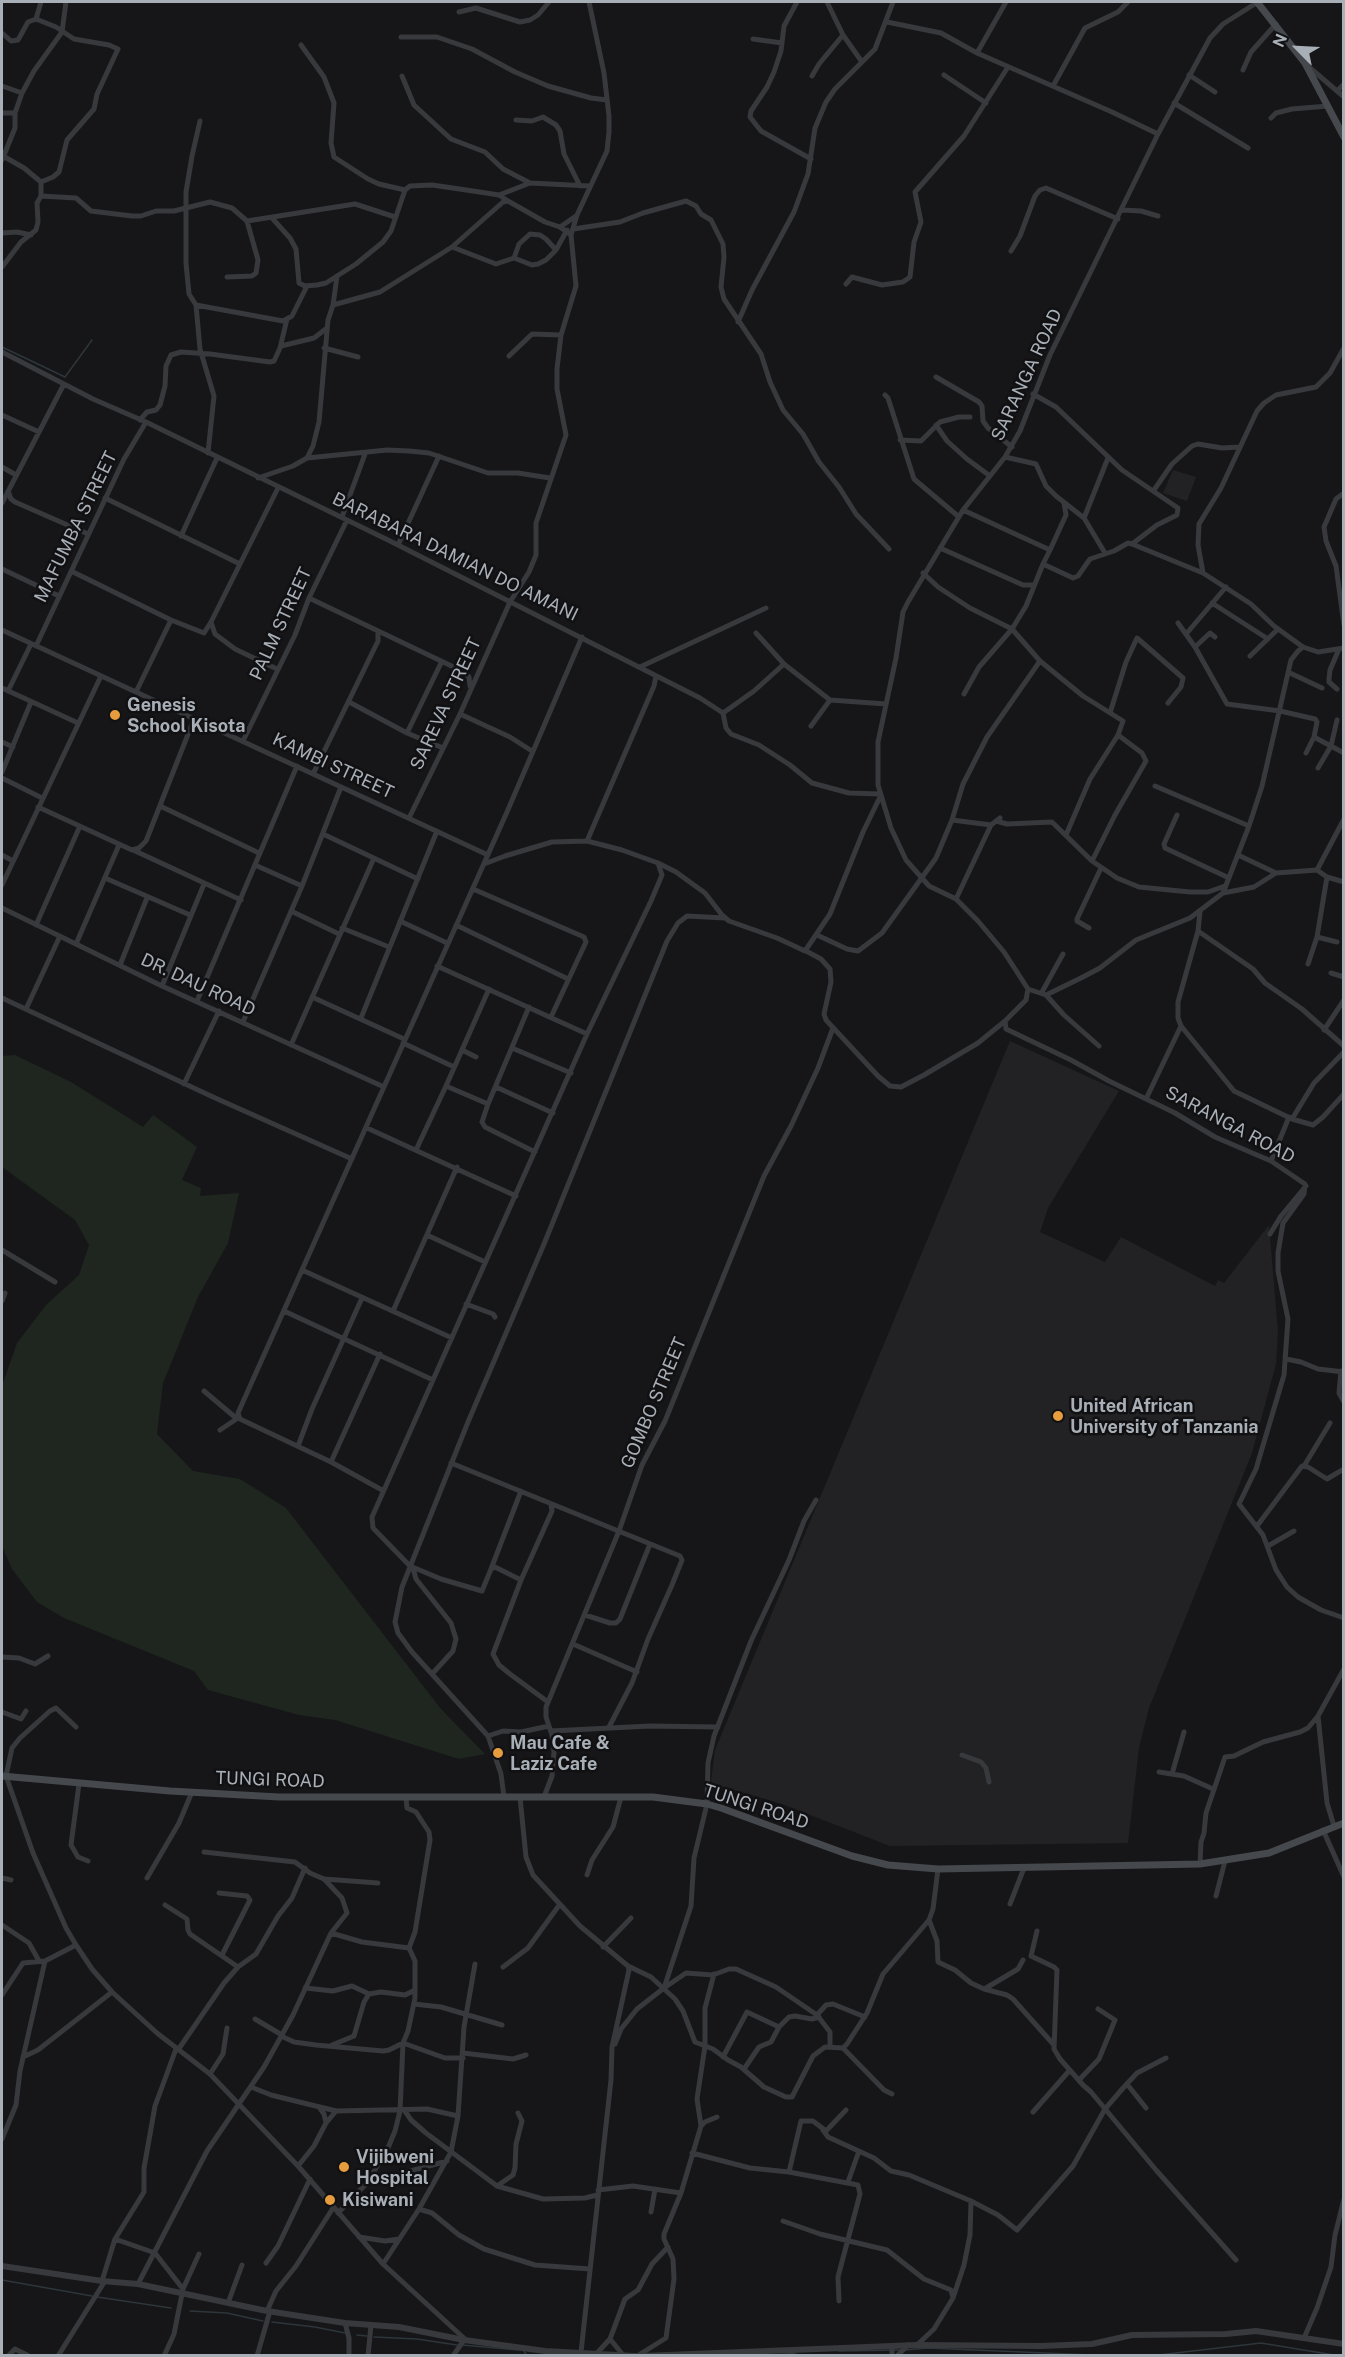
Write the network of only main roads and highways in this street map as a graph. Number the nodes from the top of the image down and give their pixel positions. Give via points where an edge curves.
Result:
1 (1258, 2) edge
2 (1344, 137) edge
3 (4, 1776) edge
4 (1344, 1823) edge

1 - 2 main road via 1305,63
3 - 4 main road, TUNGI ROAD via 279,1797 653,1797 707,1804 852,1856 888,1865 938,1869 1200,1864 1269,1853

